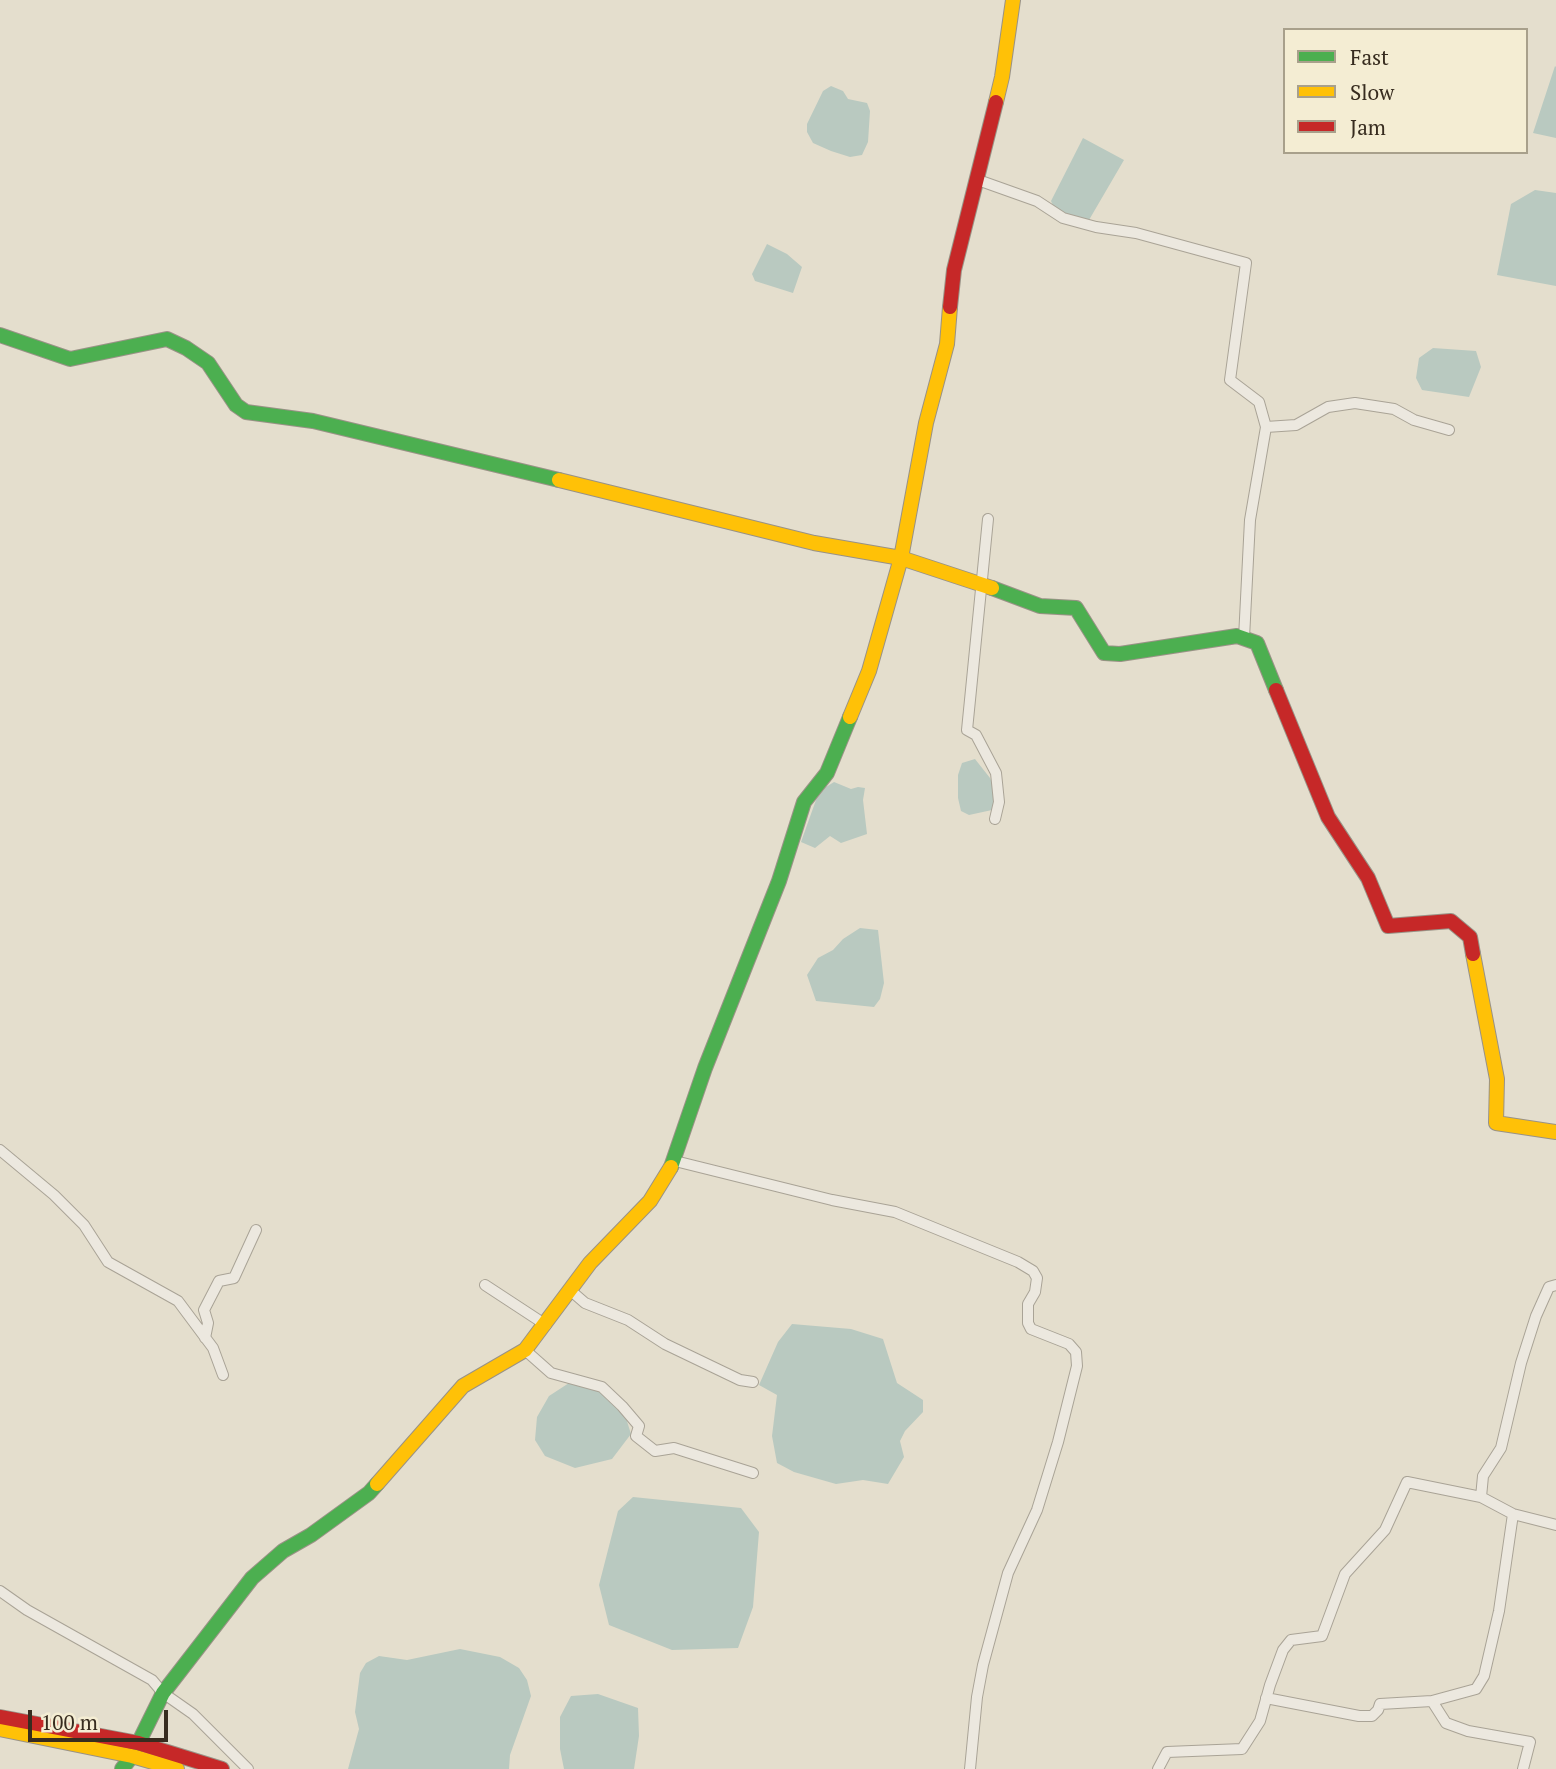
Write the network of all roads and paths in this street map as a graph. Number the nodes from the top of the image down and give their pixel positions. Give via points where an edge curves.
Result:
1 (1013, 0) edge
2 (978, 180) junction
3 (0, 335) edge
4 (1266, 428) junction
5 (1449, 430) dead end
6 (988, 519) dead end
7 (901, 558) junction
8 (980, 583) junction
9 (1244, 638) junction
10 (995, 819) dead end
11 (1556, 1132) edge
12 (0, 1150) edge
13 (675, 1161) junction
14 (256, 1230) dead end
15 (485, 1285) dead end
16 (1556, 1285) edge
17 (570, 1290) junction
18 (546, 1325) junction
19 (205, 1338) junction
20 (525, 1350) junction
21 (223, 1375) dead end
22 (753, 1382) dead end
23 (752, 1473) dead end
24 (1481, 1497) junction
25 (1513, 1514) junction
26 (1556, 1525) edge
27 (0, 1591) edge
28 (163, 1693) junction
29 (1266, 1698) junction
30 (1432, 1701) junction
31 (0, 1717) edge
32 (0, 1729) edge
33 (135, 1750) junction
34 (122, 1769) edge
35 (177, 1769) edge
36 (222, 1769) edge
37 (248, 1769) edge
38 (970, 1769) edge
39 (1158, 1769) edge
40 (1523, 1769) edge

1 - 2 main road via 1002,77
2 - 4 street via 1037,201 1063,218 1246,263 1230,380 1259,402
2 - 7 main road via 954,270 947,344 926,423
3 - 7 main road via 70,359 167,339 208,363 236,405 246,412 313,421 802,540
4 - 5 street via 1296,425 1328,407 1355,403 1394,409 1414,421
4 - 9 street via 1250,520
6 - 8 street
7 - 8 main road
7 - 13 main road via 869,671 827,773 804,802
8 - 9 main road via 1040,606 1076,608 1104,653
8 - 10 street via 967,730 976,735 996,773 999,802
9 - 11 main road via 1257,643 1328,817 1368,878 1388,926 1451,921 1470,937 1497,1079 1496,1124
12 - 19 street via 84,1225 108,1262 178,1301
13 - 17 main road via 650,1201
13 - 38 street via 895,1212 1018,1262 1033,1270 1037,1278 1028,1304 1031,1329 1069,1344 1076,1352 1077,1366 1058,1442 1037,1510 1008,1573 983,1665
14 - 19 street via 234,1278 219,1281 204,1310 208,1323
15 - 18 street
16 - 24 street via 1549,1287 1536,1316 1501,1448 1483,1476
17 - 18 main road
17 - 22 street via 585,1303 628,1320 665,1344
18 - 20 main road
19 - 21 street
20 - 23 street via 551,1373 602,1387 639,1426 636,1436 655,1451 674,1448
20 - 28 main road via 463,1386 369,1493 252,1578
24 - 25 street
24 - 29 street via 1407,1482 1385,1530 1345,1574 1322,1636 1291,1640
25 - 26 street
25 - 30 street via 1484,1676 1476,1689
27 - 28 street via 152,1680
28 - 33 main road
28 - 37 street via 193,1714
29 - 30 street via 1359,1716 1372,1716 1380,1704
29 - 39 street via 1260,1721 1242,1749 1167,1752
30 - 40 street via 1446,1723 1530,1742
31 - 33 main road
32 - 33 main road
33 - 34 main road
33 - 35 main road
33 - 36 main road

